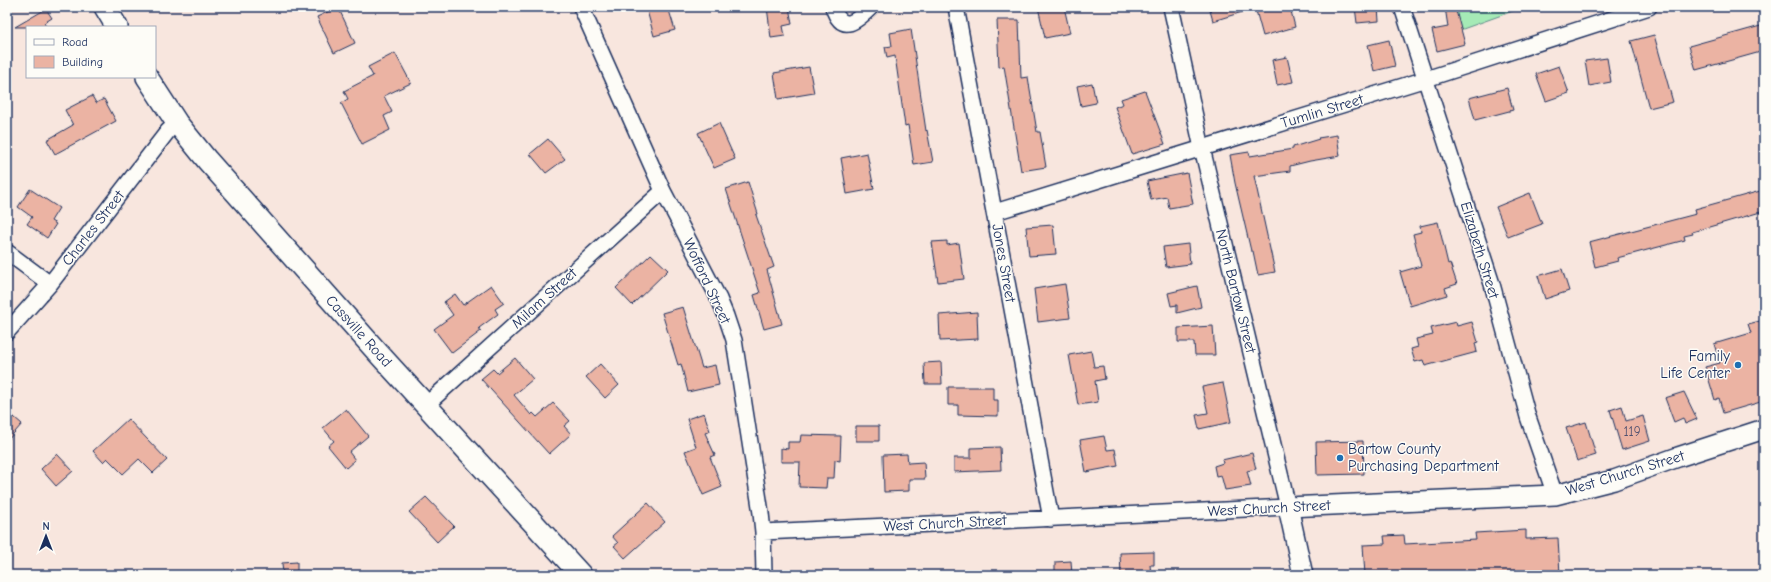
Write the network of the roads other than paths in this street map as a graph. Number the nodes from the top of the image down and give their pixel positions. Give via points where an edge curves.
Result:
1 (105, 7) edge
2 (581, 7) edge
3 (832, 7) edge
4 (872, 7) edge
5 (956, 7) edge
6 (1171, 7) edge
7 (1402, 7) edge
8 (1649, 7) edge
9 (116, 26) edge
10 (148, 78) edge
11 (1426, 79) junction
12 (177, 123) junction
13 (1202, 148) junction
14 (663, 191) junction
15 (995, 212) junction
16 (7, 252) edge
17 (50, 284) junction
18 (7, 332) edge
19 (426, 405) junction
20 (1764, 430) edge
21 (1555, 494) junction
22 (1288, 507) junction
23 (1051, 519) junction
24 (763, 532) junction
25 (582, 575) edge
26 (764, 575) edge
27 (1303, 575) edge

1 - 9 main road
2 - 14 street, Wofford Street
3 - 4 street via 836,16 849,24 857,21
5 - 15 street, Jones Street
6 - 13 street, North Bartow Street
7 - 11 street, Elizabeth Street
8 - 11 street, Tumlin Street
10 - 12 main road, Cassville Road
11 - 13 street, Tumlin Street
11 - 21 street, Elizabeth Street via 1492,284 1528,417
12 - 17 street, Charles Street via 168,131
12 - 19 main road, Cassville Road via 292,257
13 - 15 street, Tumlin Street
13 - 22 street, North Bartow Street
14 - 19 street, Milam Street
14 - 24 street, Wofford Street via 719,299 734,340
15 - 23 street, Jones Street
16 - 17 street
17 - 18 street, Charles Street
19 - 25 main road, Cassville Road
20 - 21 street, West Church Street via 1685,454 1614,480
21 - 22 street, West Church Street
22 - 23 street, West Church Street
22 - 27 street, North Bartow Street
23 - 24 street, West Church Street
24 - 26 street, Wofford Street

